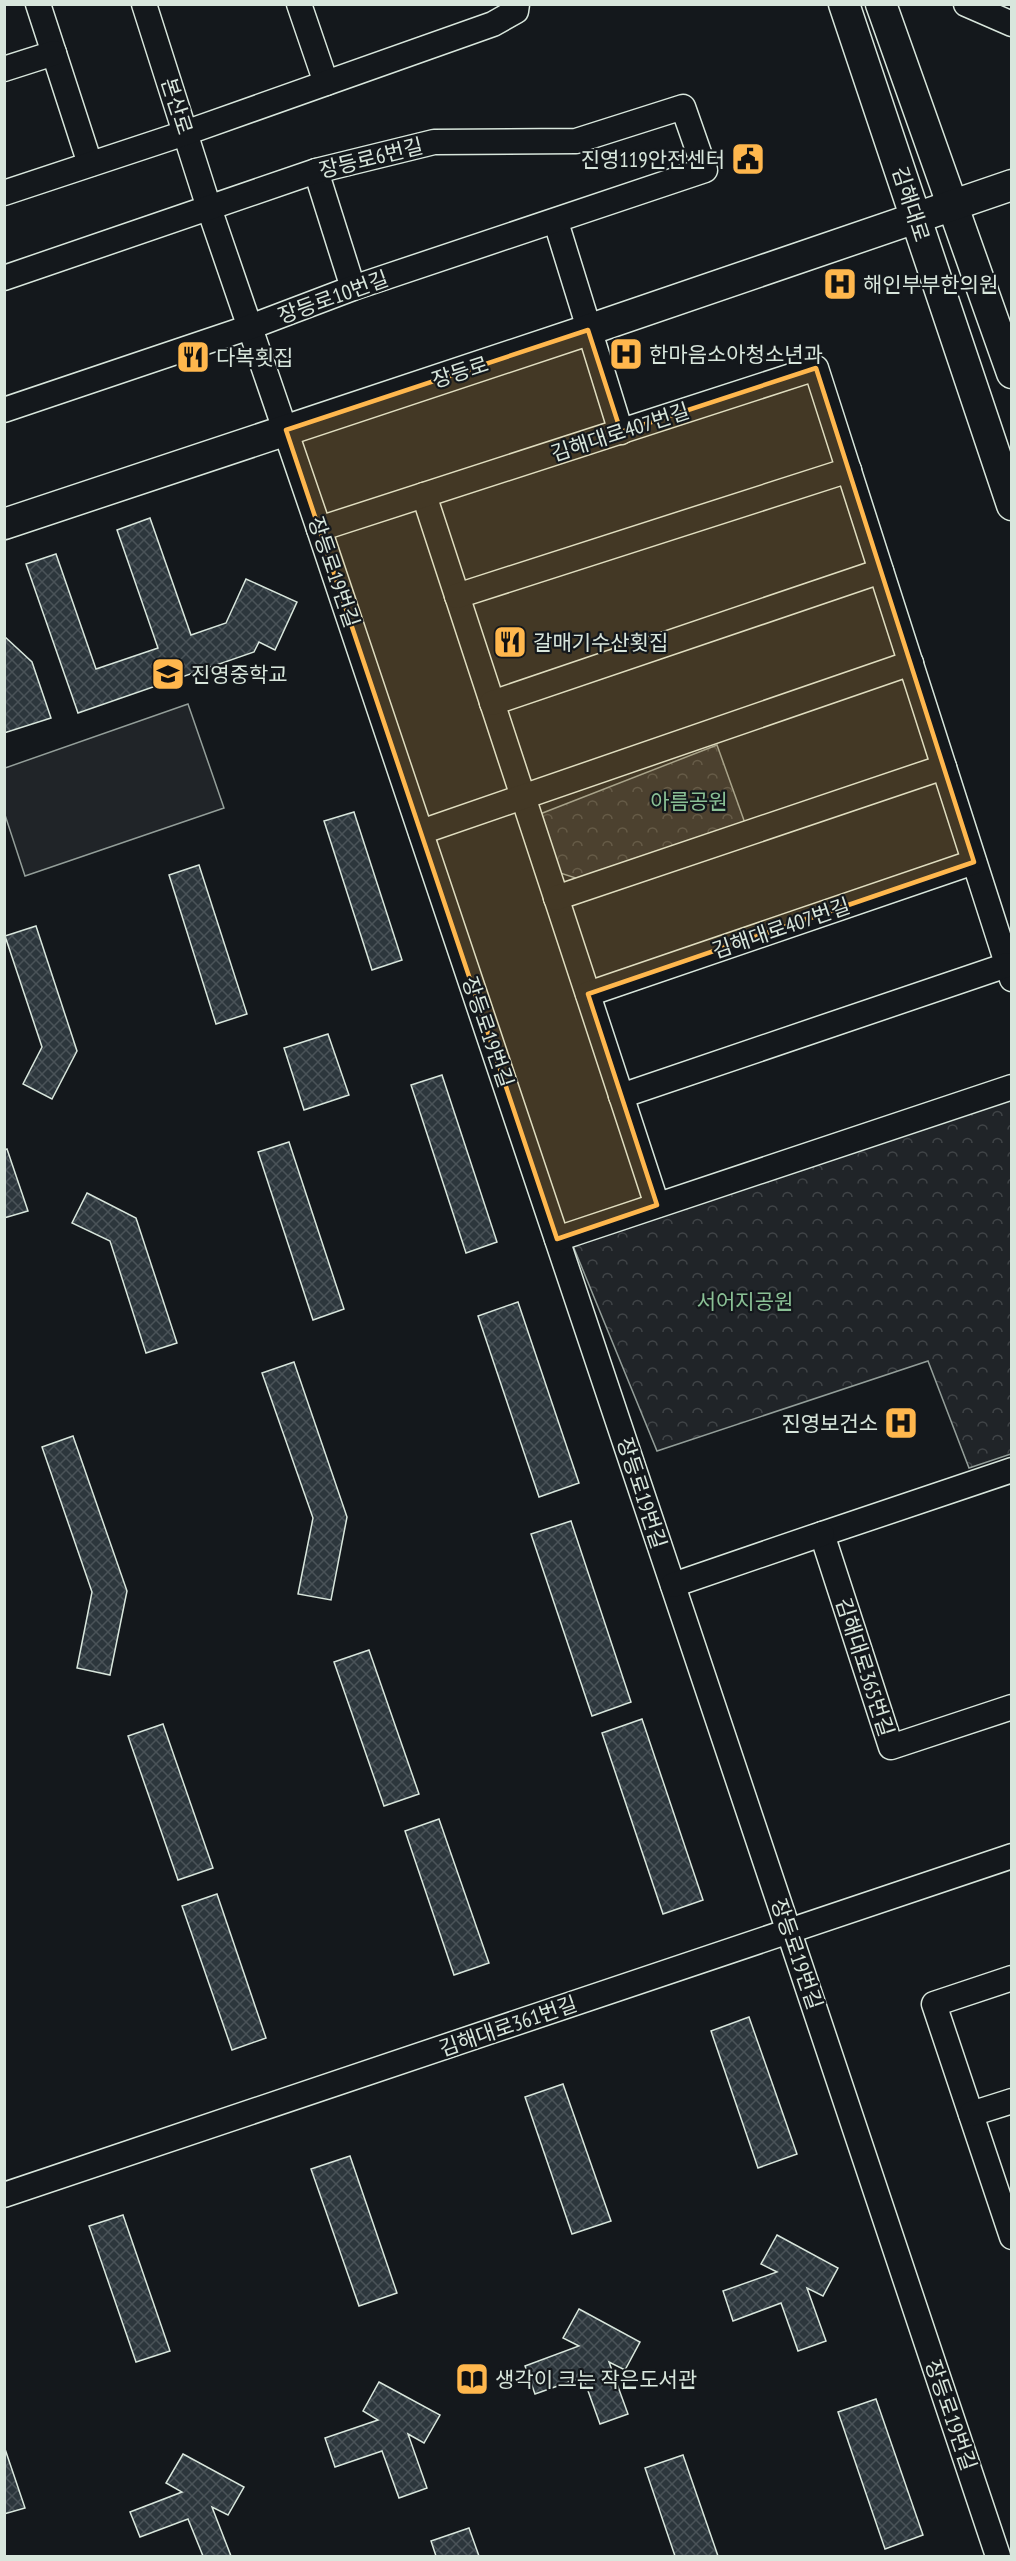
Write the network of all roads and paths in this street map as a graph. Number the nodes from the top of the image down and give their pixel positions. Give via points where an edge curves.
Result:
1 (38, 4) edge
2 (144, 4) edge
3 (299, 4) edge
4 (844, 4) edge
5 (881, 4) edge
6 (966, 4) edge
7 (516, 8) edge
8 (1011, 24) edge
9 (54, 53) junction
10 (4, 69) edge
11 (326, 83) junction
12 (185, 133) junction
13 (90, 164) junction
14 (705, 170) joint
15 (316, 171) junction
16 (1011, 185) edge
17 (4, 193) edge
18 (952, 206) junction
19 (209, 208) junction
20 (915, 218) junction
21 (556, 222) junction
22 (4, 278) edge
23 (353, 288) junction
24 (250, 327) junction
25 (588, 330) junction
26 (1011, 373) edge
27 (4, 410) edge
28 (286, 430) junction
29 (621, 432) junction
30 (849, 470) junction
31 (424, 495) junction
32 (1011, 505) edge
33 (4, 524) edge
34 (319, 529) junction
35 (881, 571) junction
36 (457, 596) junction
37 (910, 663) junction
38 (492, 703) junction
39 (944, 767) junction
40 (523, 796) junction
41 (421, 832) junction
42 (974, 862) junction
43 (556, 898) junction
44 (1009, 972) edge
45 (588, 994) junction
46 (1011, 1087) edge
47 (621, 1096) junction
48 (657, 1205) junction
49 (557, 1239) junction
50 (1011, 1470) edge
51 (822, 1534) junction
52 (673, 1585) junction
53 (1011, 1707) edge
54 (1011, 1856) edge
55 (789, 1931) junction
56 (1011, 1978) edge
57 (1011, 2101) edge
58 (970, 2114) junction
59 (4, 2195) edge
60 (1011, 2235) edge
61 (998, 2556) edge

1 - 9 street
2 - 12 street, 본산로
3 - 11 street
4 - 20 main road, 김해대로
5 - 18 main road, 김해대로
6 - 8 street
7 - 11 street via 493,24
9 - 10 street
9 - 13 street
11 - 12 street
12 - 13 street
12 - 19 street, 본산로
13 - 17 street
14 - 15 street, 장등로6번길 via 683,107 576,141 434,141
14 - 21 street, 장등로10번길
15 - 19 street, 장등로6번길
15 - 23 street
16 - 18 main road, 장등로
18 - 20 main road, 장등로
18 - 26 main road, 김해대로
19 - 22 street, 장등로6번길
19 - 24 street, 본산로
20 - 25 main road, 장등로
20 - 32 main road, 김해대로
21 - 23 street, 장등로10번길
21 - 25 street
23 - 24 street, 장등로10번길
24 - 27 street, 장등로10번길
24 - 28 street, 장등로19번길
25 - 28 main road, 장등로
25 - 29 street
28 - 33 main road, 장등로
28 - 34 street, 장등로19번길
29 - 30 street, 김해대로407번길 via 816,368
29 - 31 street, 김해대로407번길
30 - 35 street, 김해대로407번길
30 - 36 street
31 - 34 street, 김해대로407번길
31 - 36 street
34 - 41 street, 장등로19번길
35 - 37 street, 김해대로407번길
35 - 38 street
36 - 38 street
37 - 39 street, 김해대로407번길
37 - 40 street
38 - 40 street
39 - 42 street, 김해대로407번길
39 - 43 street
40 - 41 street
40 - 43 street
41 - 49 street, 장등로19번길
42 - 44 street, 김해대로407번길
42 - 45 street, 김해대로407번길
43 - 45 street
44 - 47 street, 김해대로407번길
45 - 47 street
46 - 48 street
47 - 48 street
48 - 49 street
49 - 52 street, 장등로19번길
50 - 51 street
51 - 52 street
51 - 53 street, 김해대로365번길 via 891,1747
52 - 55 street, 장등로19번길
54 - 55 street, 김해대로361번길
55 - 59 street, 김해대로361번길
55 - 61 street, 장등로19번길
56 - 58 street via 934,2004
57 - 58 street
58 - 60 street

